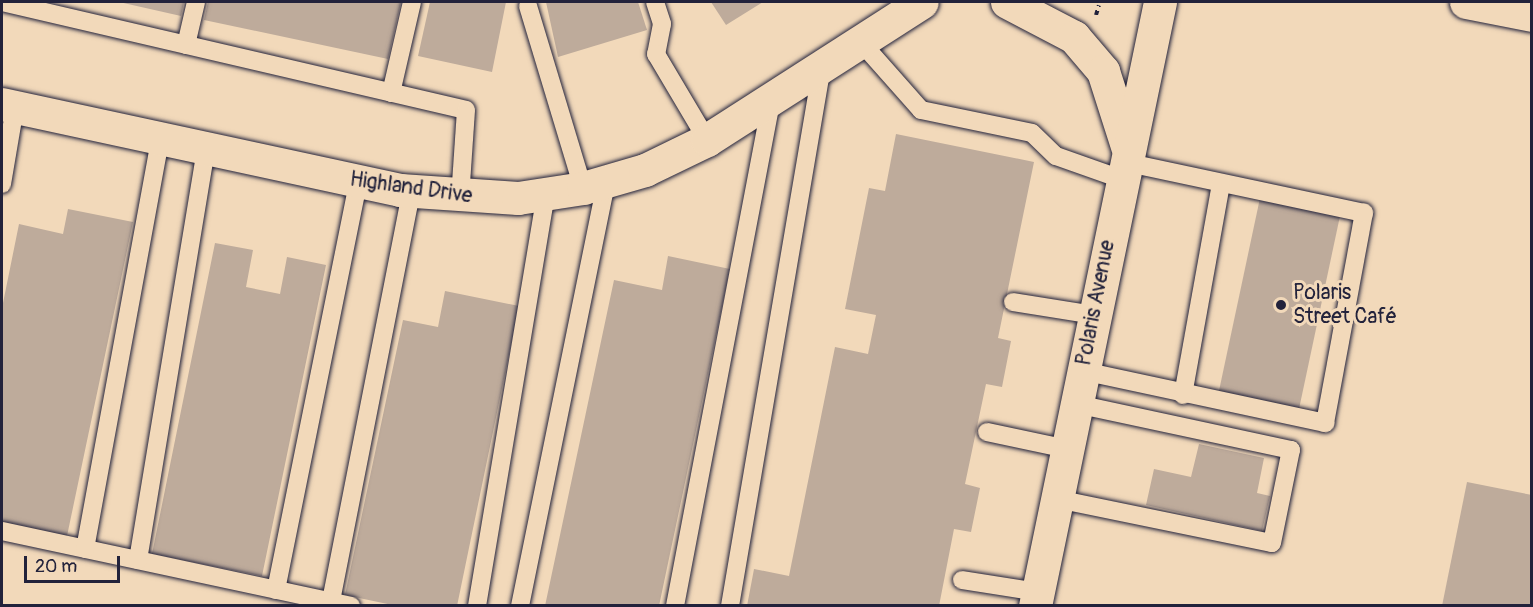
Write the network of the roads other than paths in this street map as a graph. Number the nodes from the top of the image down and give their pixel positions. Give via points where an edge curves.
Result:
1 (2, 2) edge
2 (196, 2) edge
3 (412, 2) edge
4 (655, 2) edge
5 (922, 2) edge
6 (1007, 2) edge
7 (1160, 2) edge
8 (1466, 2) edge
9 (528, 6) dead end
10 (66, 9) edge
11 (1532, 15) edge
12 (860, 40) junction
13 (186, 45) junction
14 (822, 64) junction
15 (392, 93) junction
16 (772, 96) junction
17 (8, 106) edge
18 (160, 139) junction
19 (707, 140) junction
20 (206, 149) junction
21 (1125, 163) junction
22 (358, 182) junction
23 (1221, 183) junction
24 (2, 184) edge
25 (595, 185) junction
26 (411, 192) junction
27 (546, 194) junction
28 (460, 198) junction
29 (1013, 302) dead end
30 (1094, 315) junction
31 (1083, 371) junction
32 (1183, 395) junction
33 (1076, 404) junction
34 (987, 432) dead end
35 (1067, 448) junction
36 (1057, 499) junction
37 (2, 531) edge
38 (85, 549) junction
39 (138, 560) junction
40 (962, 580) dead end
41 (276, 590) junction
42 (1037, 599) edge
43 (331, 601) junction
44 (351, 606) edge
45 (477, 606) edge
46 (520, 606) edge
47 (675, 606) edge
48 (730, 606) edge

1 - 10 lane
2 - 13 lane
3 - 15 lane
4 - 19 lane via 662,24 656,54
5 - 12 street, Highland Drive
6 - 21 street via 1074,37 1103,71
7 - 21 street, Polaris Avenue
8 - 11 street
9 - 25 lane
10 - 13 lane
12 - 14 street, Highland Drive
12 - 21 lane via 921,110 1032,133 1056,156
13 - 15 lane
14 - 16 street, Highland Drive
14 - 48 lane
15 - 28 lane via 466,110
16 - 19 street, Highland Drive
16 - 47 lane
17 - 18 street, Highland Drive
17 - 24 lane
18 - 20 street, Highland Drive
18 - 38 lane
19 - 25 street, Highland Drive via 645,170
20 - 22 street, Highland Drive
20 - 39 lane
21 - 23 lane
21 - 30 street, Polaris Avenue
22 - 26 street, Highland Drive
22 - 41 lane
23 - 32 lane
23 - 32 lane via 1364,213 1362,225 1325,423
25 - 27 street, Highland Drive
25 - 46 lane
26 - 28 street, Highland Drive
26 - 43 lane
27 - 28 street, Highland Drive
27 - 45 lane
29 - 30 lane
30 - 31 street, Polaris Avenue
31 - 32 lane
31 - 33 street, Polaris Avenue
33 - 35 street, Polaris Avenue
33 - 36 lane via 1291,450 1272,543
34 - 35 lane
35 - 36 street, Polaris Avenue
36 - 42 street, Polaris Avenue
37 - 38 lane
38 - 39 lane
39 - 41 lane
40 - 42 lane
41 - 43 lane
43 - 44 lane

